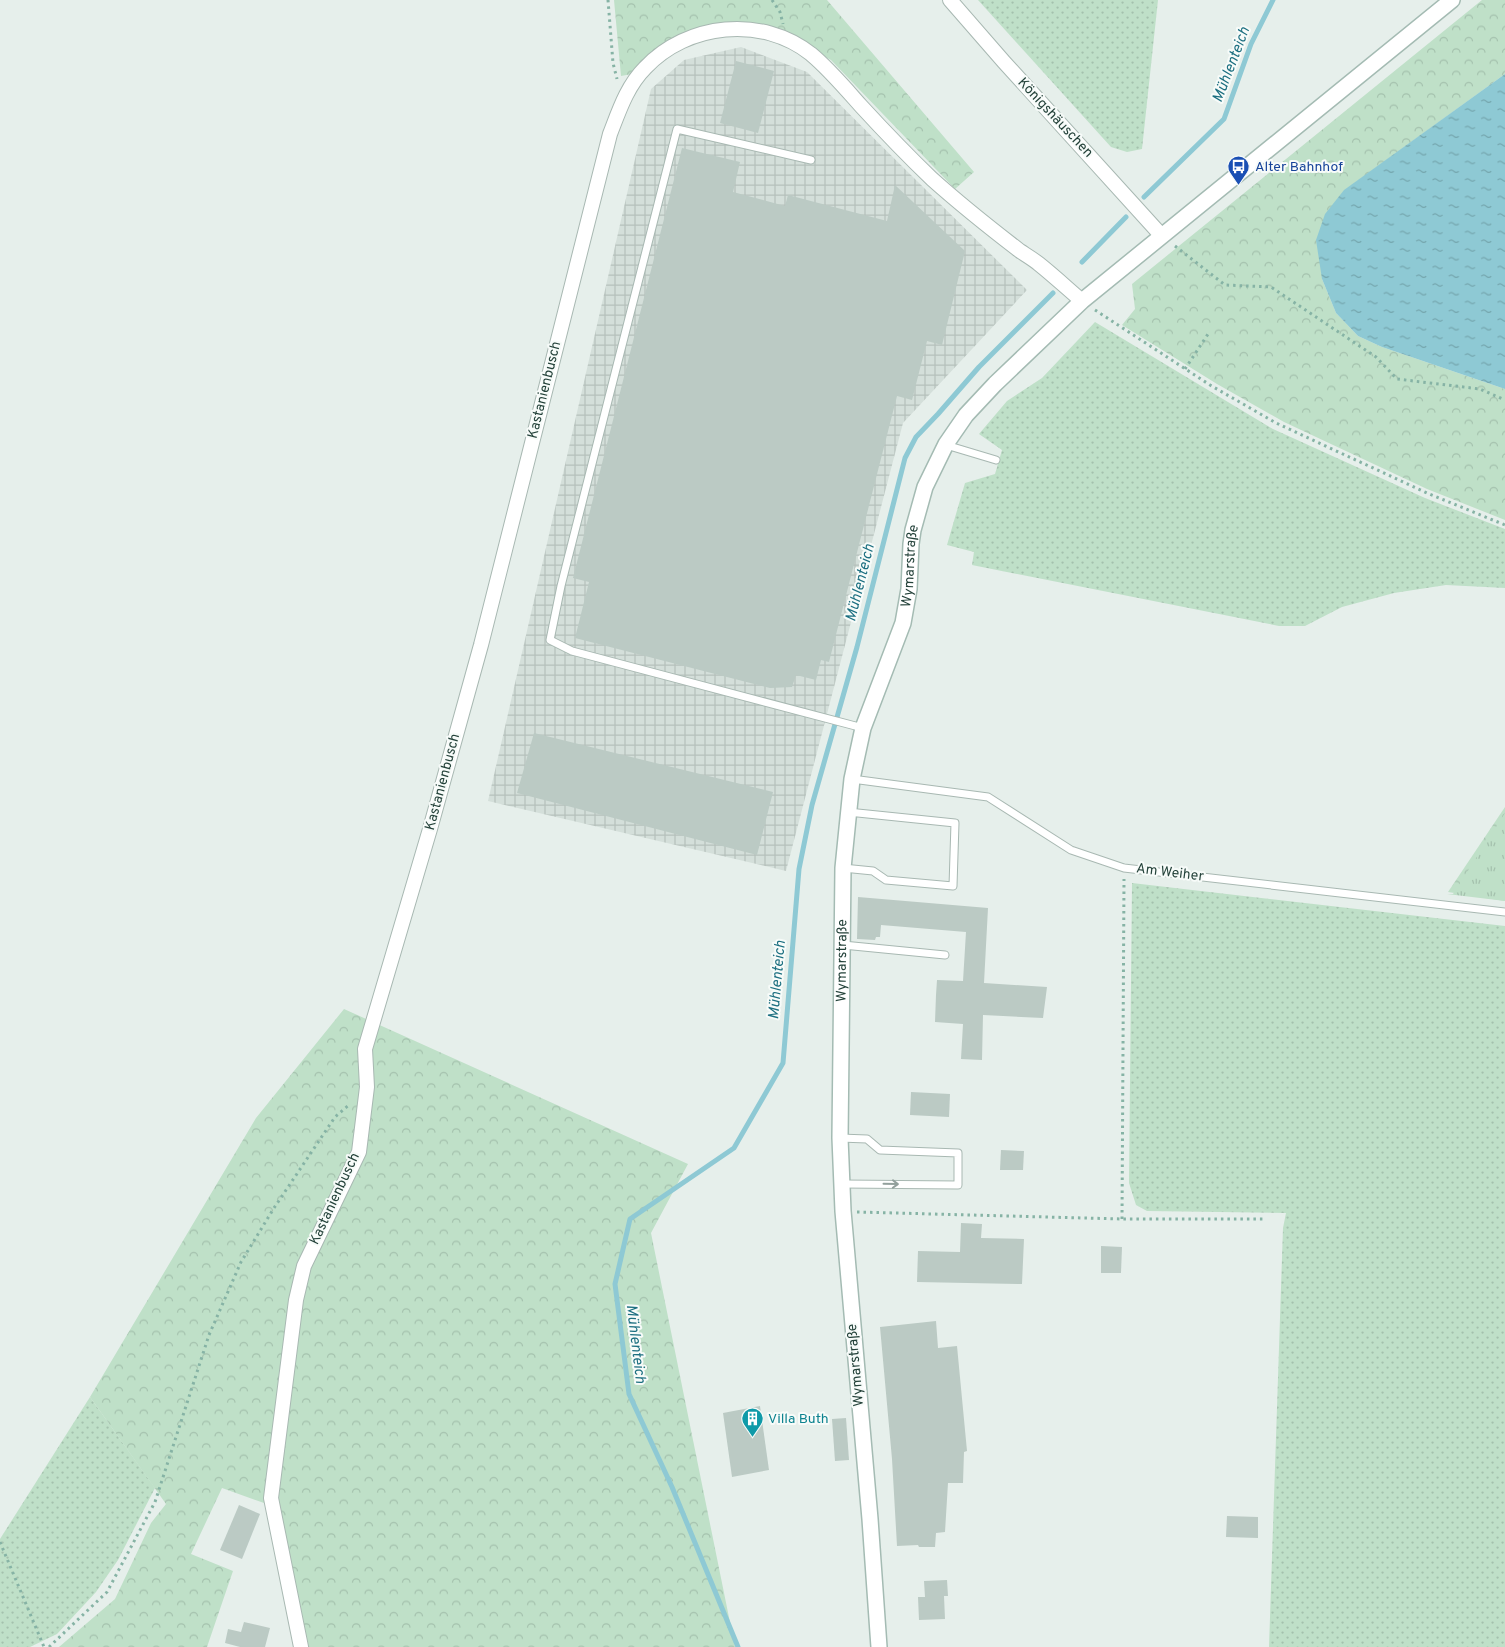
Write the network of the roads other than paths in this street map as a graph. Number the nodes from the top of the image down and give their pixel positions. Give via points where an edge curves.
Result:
1 (950, 0) edge
2 (1452, 0) edge
3 (811, 160) dead end
4 (1161, 235) junction
5 (1082, 301) junction
6 (946, 444) junction
7 (996, 460) dead end
8 (856, 726) junction
9 (852, 779) junction
10 (848, 812) junction
11 (842, 868) junction
12 (1505, 912) edge
13 (843, 945) junction
14 (945, 955) dead end
15 (840, 1138) junction
16 (842, 1184) junction
17 (301, 1647) edge
18 (879, 1647) edge

1 - 4 street, Königshäuschen
2 - 4 main road, Wymarstraße
3 - 8 lane via 677,129 560,586 550,640 572,651
4 - 5 main road, Wymarstraße
5 - 6 main road, Wymarstraße via 995,384 966,415
5 - 17 street, Kastanienbusch via 939,185 817,60 784,39 738,29 713,31 690,38 648,64 624,98 610,134 476,663 364,1049 367,1088 359,1152 304,1266 296,1300 271,1498
6 - 7 lane
6 - 8 main road, Wymarstraße via 925,487 913,530 903,623
8 - 9 main road, Wymarstraße
9 - 10 main road, Wymarstraße
9 - 12 lane, Am Weiher via 988,798 1071,850 1124,868
10 - 11 main road, Wymarstraße
10 - 11 lane via 955,824 952,886 886,880 873,871
11 - 13 main road, Wymarstraße
13 - 14 lane
13 - 15 main road, Wymarstraße
15 - 16 main road, Wymarstraße
16 -> 15 lane via 958,1185 958,1153 880,1150 867,1139
16 - 18 main road, Wymarstraße

